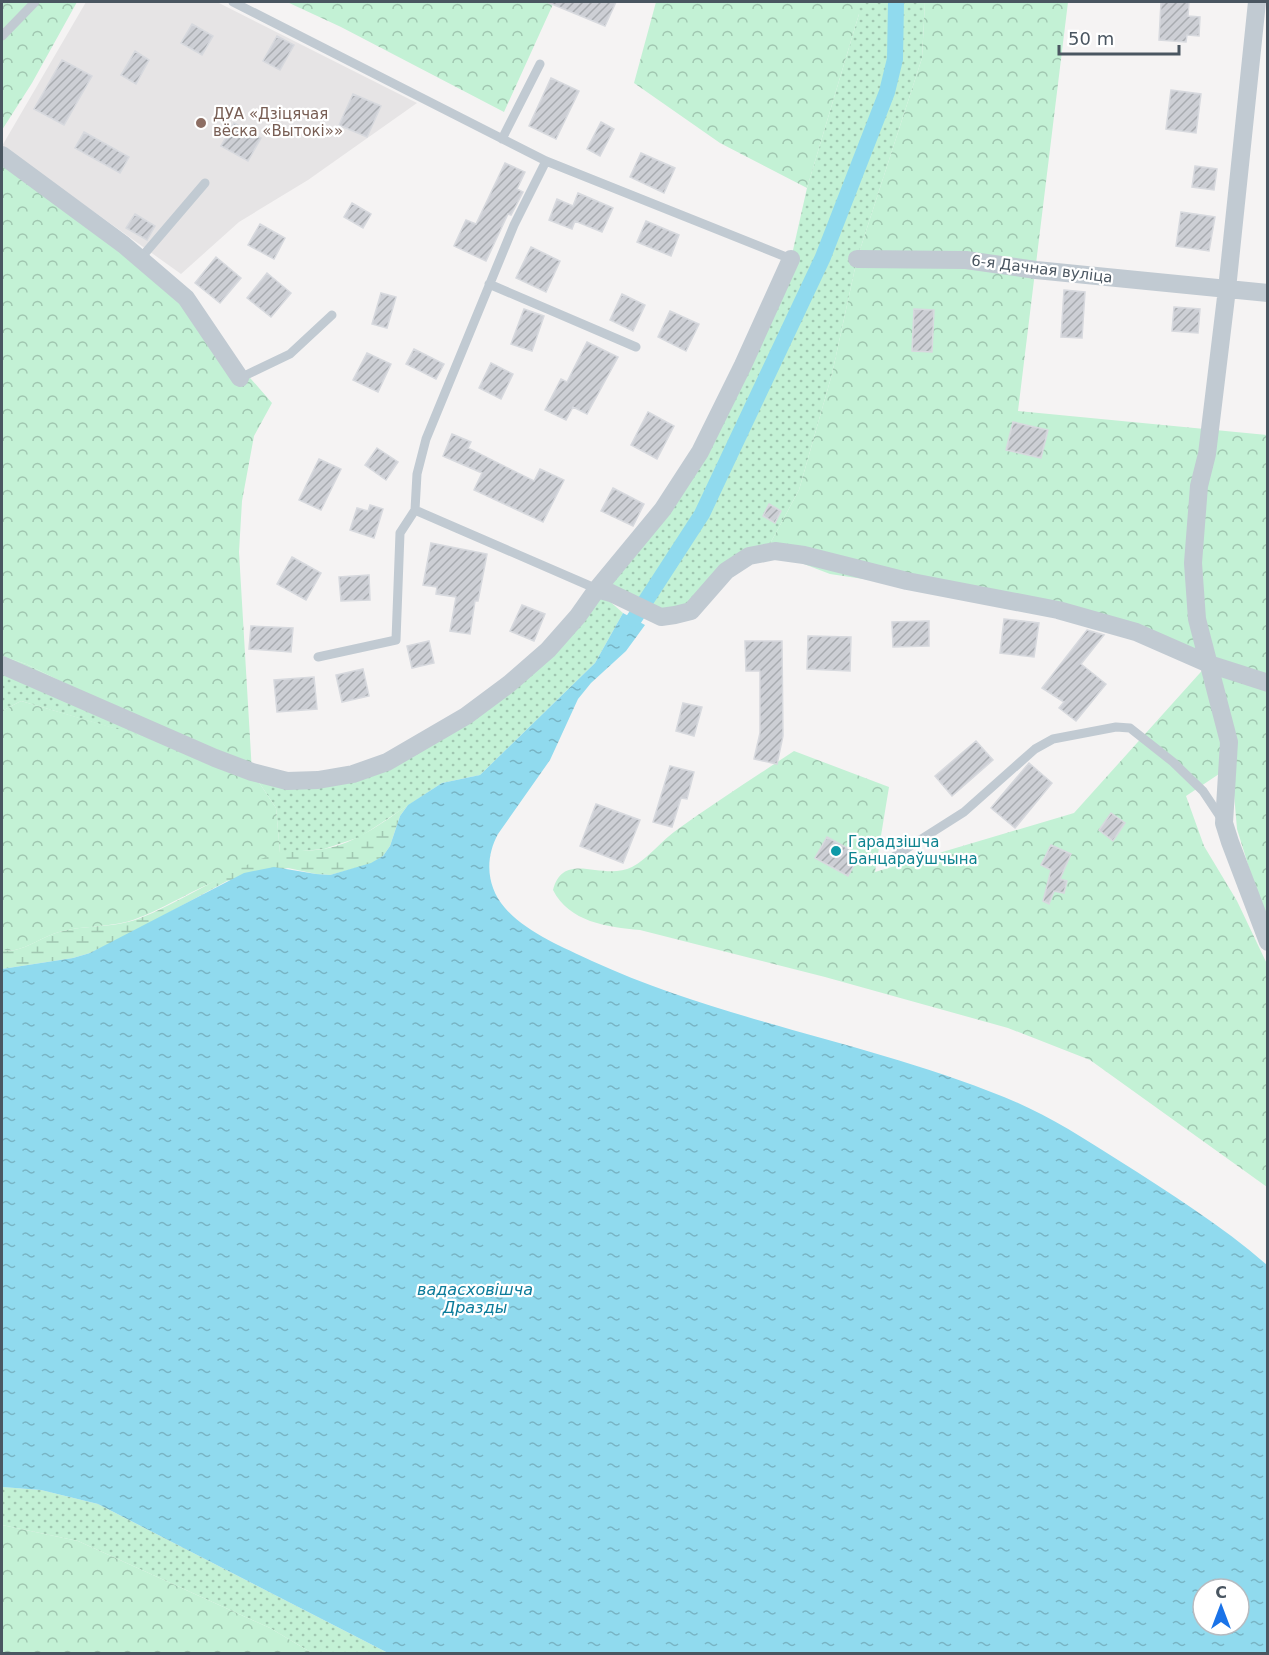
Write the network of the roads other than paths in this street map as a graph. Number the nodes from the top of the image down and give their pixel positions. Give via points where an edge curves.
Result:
1 (35, 2) edge
2 (233, 2) edge
3 (1257, 2) edge
4 (2, 36) edge
5 (540, 64) dead end
6 (502, 139) junction
7 (2, 155) edge
8 (546, 161) junction
9 (205, 183) dead end
10 (140, 258) junction
11 (791, 259) joint
12 (857, 259) dead end
13 (489, 284) junction
14 (1227, 289) junction
15 (1268, 293) edge
16 (332, 315) dead end
17 (636, 347) dead end
18 (240, 378) joint
19 (415, 510) junction
20 (604, 591) junction
21 (318, 657) dead end
22 (1209, 664) junction
23 (2, 665) edge
24 (1268, 683) edge
25 (1224, 823) junction
26 (890, 859) dead end
27 (1268, 942) edge

1 - 4 lane
2 - 6 lane
3 - 14 street
5 - 6 lane
6 - 8 lane
7 - 10 street
8 - 11 lane
8 - 13 lane
9 - 10 lane
10 - 18 street via 186,298
11 - 20 street via 700,452
12 - 14 street, 6-я Дачная вуліца via 966,260
13 - 17 lane
13 - 19 lane via 426,439 417,474
14 - 15 street, 6-я Дачная вуліца
14 - 22 street via 1193,563 1197,619
16 - 18 lane via 290,354
19 - 20 lane
19 - 21 lane via 400,533 396,640
20 - 22 street via 661,617 691,611 726,572 749,556 775,551 1058,610 1136,632
20 - 23 street via 548,650 466,716 387,762 353,774 318,780 287,781 252,772
22 - 24 street
22 - 25 street via 1229,742
25 - 26 lane via 1203,791 1173,762 1130,728 1116,727 1053,739 1035,749 964,813
25 - 27 street

